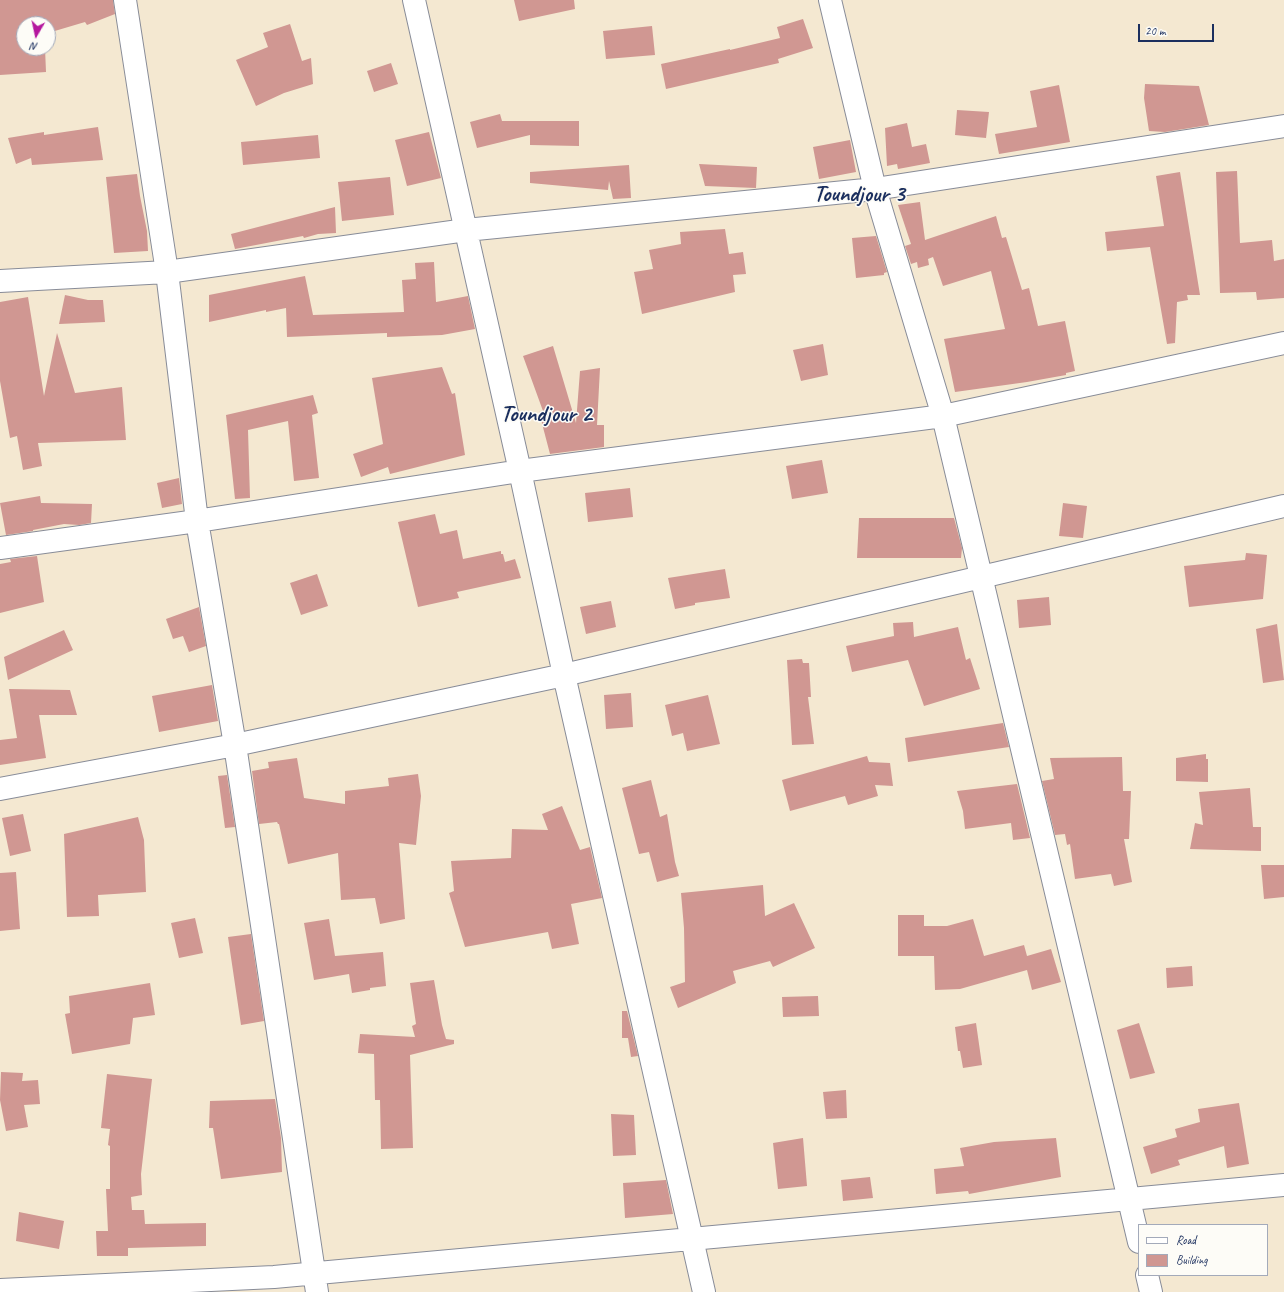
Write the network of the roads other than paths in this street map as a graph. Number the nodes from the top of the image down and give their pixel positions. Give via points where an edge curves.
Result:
1 (125, 0) edge
2 (414, 0) edge
3 (830, 0) edge
4 (1284, 126) edge
5 (875, 189) junction
6 (466, 230) junction
7 (167, 272) junction
8 (0, 281) edge
9 (1284, 343) edge
10 (943, 416) junction
11 (520, 472) junction
12 (1284, 506) edge
13 (197, 521) junction
14 (0, 548) edge
15 (982, 576) junction
16 (564, 675) junction
17 (235, 745) junction
18 (0, 789) edge
19 (1284, 1185) edge
20 (1129, 1199) junction
21 (1138, 1238) edge
22 (693, 1239) junction
23 (1147, 1276) edge
24 (316, 1283) edge
25 (0, 1290) edge
26 (704, 1292) edge
27 (1151, 1292) edge

1 - 7 street
2 - 6 street
3 - 5 street
4 - 5 street
5 - 6 street
5 - 10 street
6 - 7 street
6 - 11 street
7 - 8 street
7 - 13 street
9 - 10 street
10 - 11 street
10 - 15 street
11 - 13 street
11 - 16 street
12 - 15 street
13 - 14 street
13 - 17 street
15 - 16 street
15 - 20 street
16 - 17 street
16 - 22 street
17 - 18 street
17 - 24 street
19 - 20 street
20 - 21 street
20 - 22 street
22 - 24 street
22 - 26 street
23 - 27 street
24 - 25 street via 274,1277

